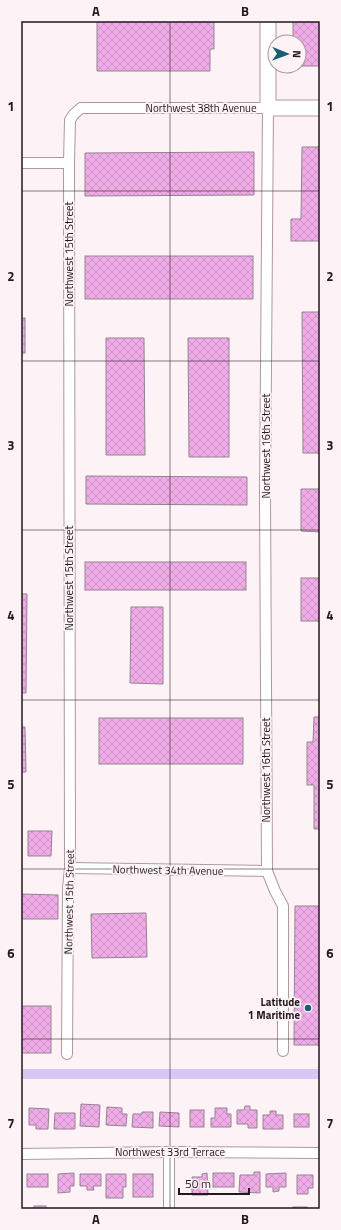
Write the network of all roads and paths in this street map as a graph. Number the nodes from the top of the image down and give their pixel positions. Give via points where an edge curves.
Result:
1 (268, 21) edge
2 (81, 108) joint
3 (268, 108) junction
4 (320, 108) edge
5 (21, 163) edge
6 (69, 163) junction
7 (70, 868) junction
8 (267, 871) junction
9 (283, 1052) dead end
10 (67, 1054) dead end
11 (169, 1152) junction
12 (320, 1153) edge
13 (21, 1154) edge
14 (169, 1209) edge

1 - 3 street, Northwest 16th Street
2 - 3 street, Northwest 38th Avenue
2 - 6 street, Northwest 15th Street via 70,120
3 - 4 street, Northwest 38th Avenue
3 - 8 street, Northwest 16th Street via 265,496
5 - 6 street
6 - 7 street, Northwest 15th Street
7 - 8 street, Northwest 34th Avenue
7 - 10 street, Northwest 15th Street
8 - 9 street via 283,906
11 - 12 street, Northwest 33rd Terrace
11 - 13 street, Northwest 33rd Terrace
11 - 14 street

